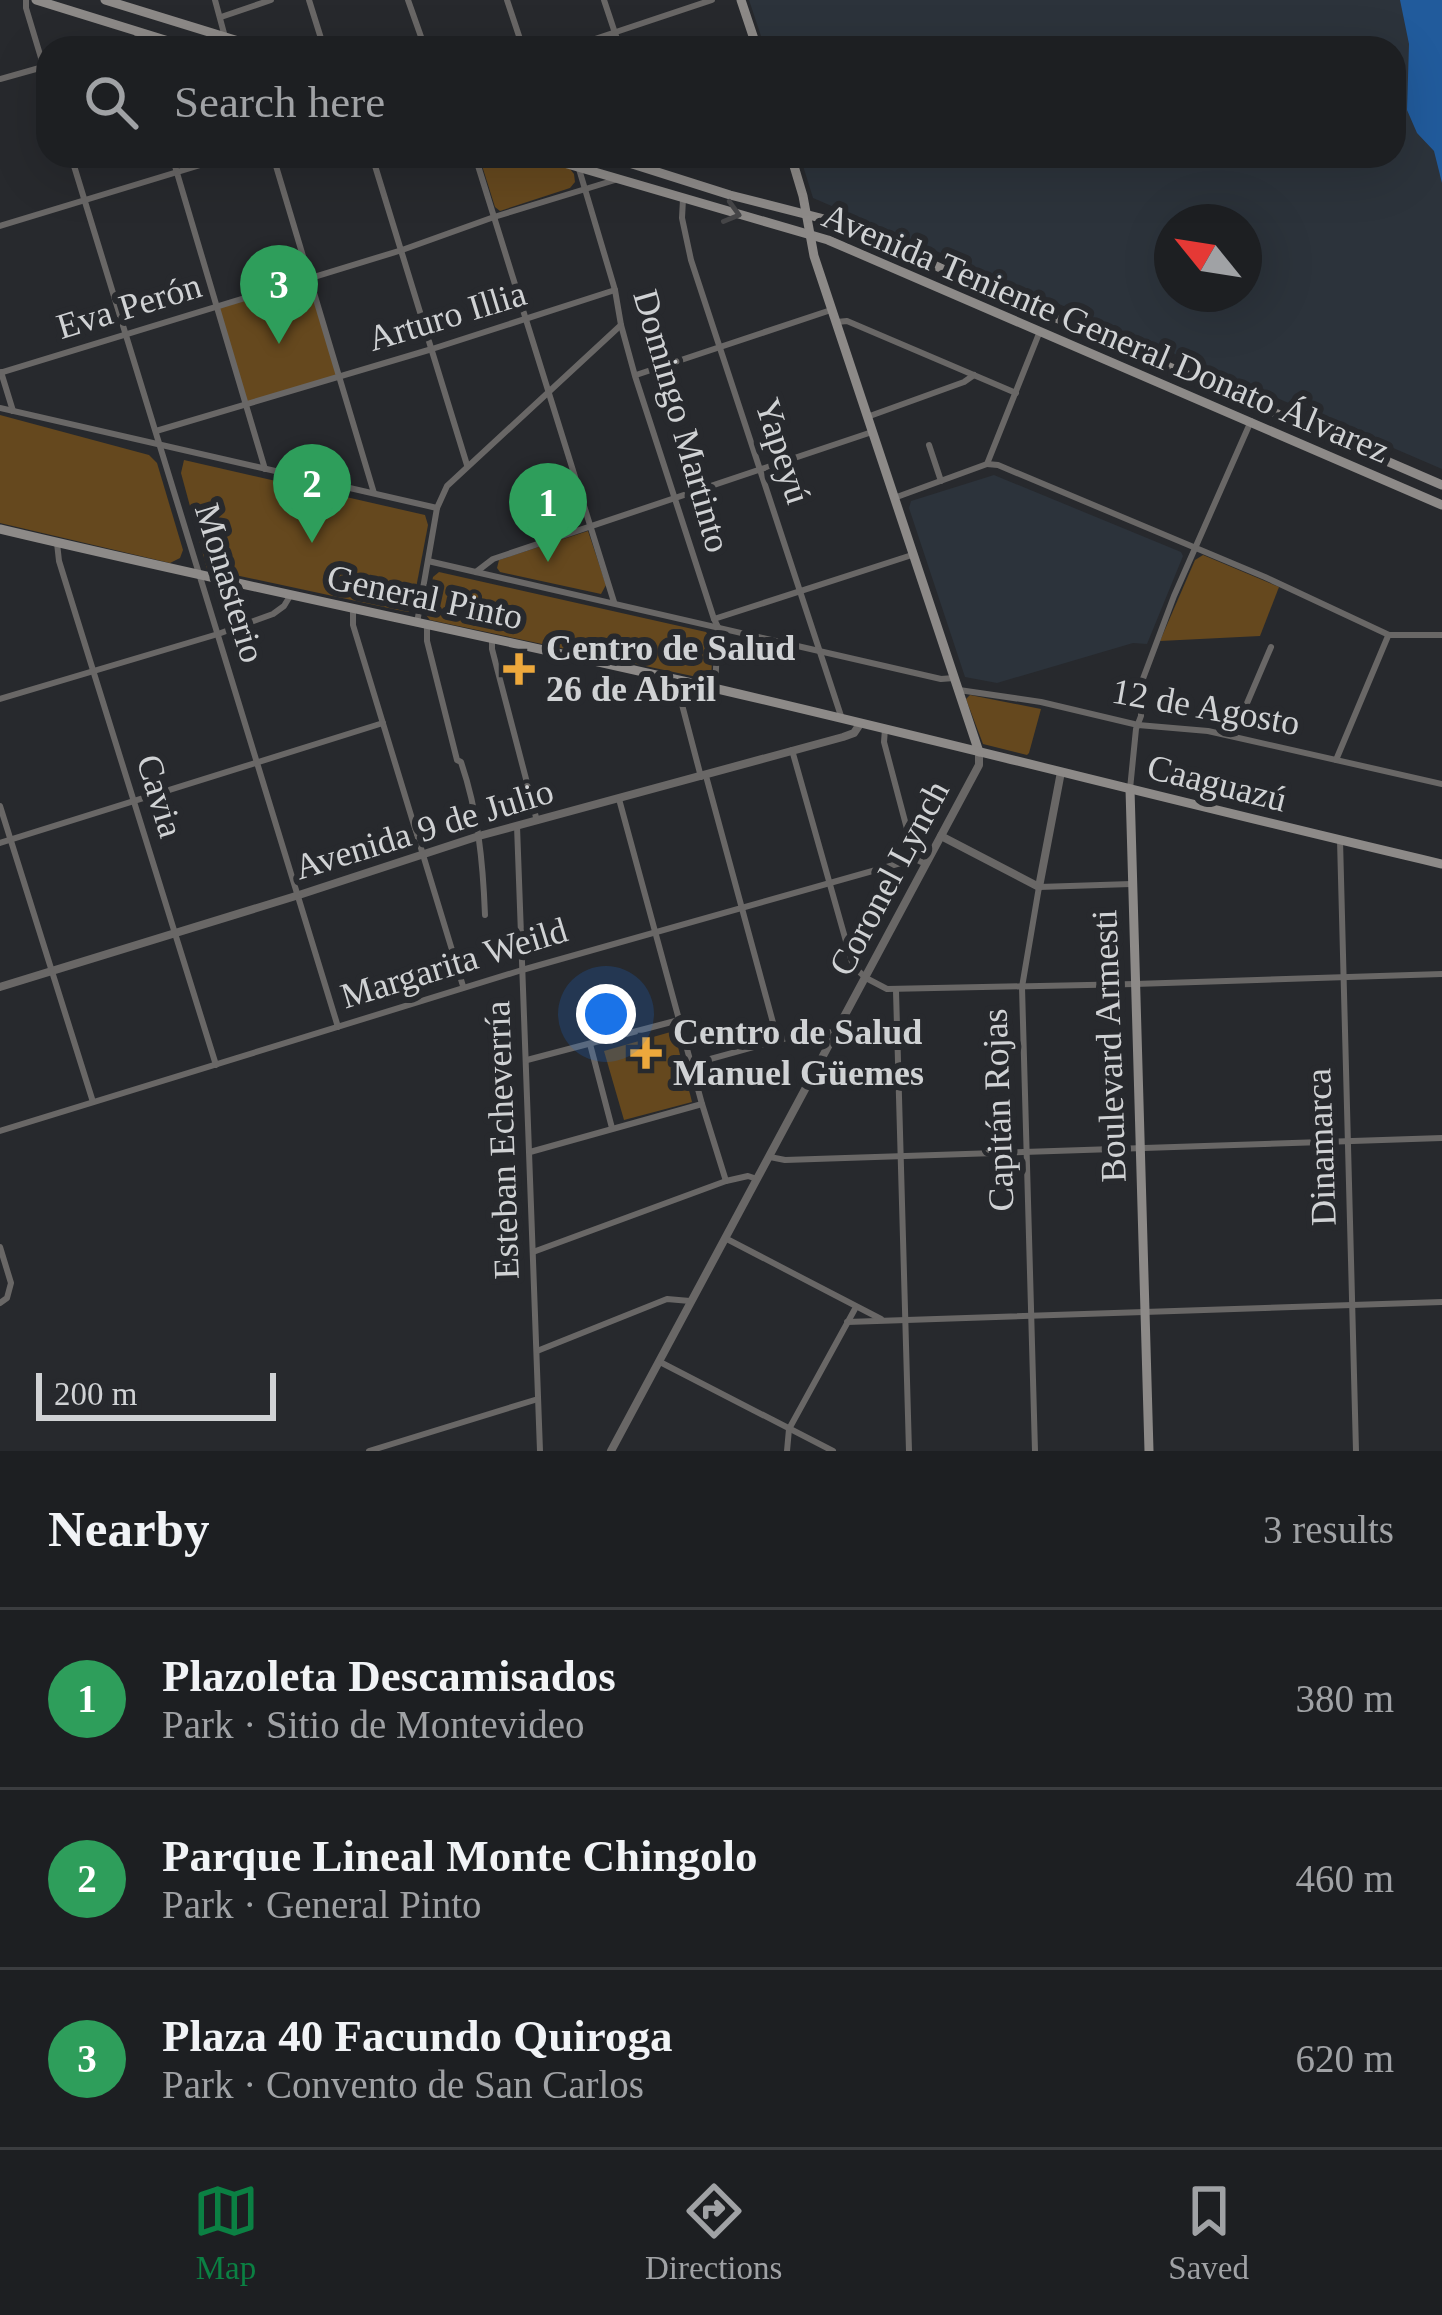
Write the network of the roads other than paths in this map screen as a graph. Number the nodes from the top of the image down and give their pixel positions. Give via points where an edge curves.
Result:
1 (26, 0) edge
2 (36, 0) edge
3 (215, 0) edge
4 (271, 0) edge
5 (309, 0) edge
6 (408, 0) edge
7 (507, 0) edge
8 (604, 0) edge
9 (712, 0) edge
10 (741, 0) edge
11 (109, 1) edge
12 (221, 17) junction
13 (137, 32) junction
14 (615, 32) junction
15 (138, 36) edge
16 (150, 36) edge
17 (222, 36) edge
18 (225, 36) edge
19 (320, 36) edge
20 (421, 36) edge
21 (519, 36) edge
22 (603, 36) edge
23 (616, 36) edge
24 (753, 36) edge
25 (36, 41) edge
26 (36, 69) edge
27 (0, 79) edge
28 (75, 168) edge
29 (176, 168) edge
30 (190, 168) edge
31 (277, 168) edge
32 (376, 168) edge
33 (479, 168) edge
34 (576, 168) edge
35 (660, 168) edge
36 (669, 168) edge
37 (794, 168) edge
38 (579, 169) junction
39 (177, 172) junction
40 (668, 175) junction
41 (616, 180) junction
42 (587, 190) junction
43 (682, 199) junction
44 (85, 200) junction
45 (806, 215) junction
46 (494, 217) junction
47 (0, 226) edge
48 (810, 235) junction
49 (402, 250) junction
50 (310, 278) junction
51 (615, 290) junction
52 (217, 308) junction
53 (832, 310) junction
54 (526, 320) junction
55 (836, 322) junction
56 (621, 325) junction
57 (1040, 330) junction
58 (125, 334) junction
59 (719, 346) junction
60 (432, 350) junction
61 (0, 371) edge
62 (974, 375) junction
63 (340, 376) junction
64 (635, 376) junction
65 (548, 392) junction
66 (1016, 393) junction
67 (247, 405) junction
68 (0, 408) edge
69 (14, 412) junction
70 (867, 417) junction
71 (1251, 421) junction
72 (156, 431) junction
73 (872, 433) junction
74 (929, 445) dead end
75 (160, 446) junction
76 (467, 464) junction
77 (987, 464) junction
78 (762, 469) junction
79 (266, 470) junction
80 (941, 482) junction
81 (1442, 485) edge
82 (374, 493) junction
83 (673, 497) junction
84 (894, 499) junction
85 (1442, 505) edge
86 (437, 508) junction
87 (591, 525) junction
88 (1, 531) edge
89 (57, 543) junction
90 (1196, 547) junction
91 (912, 555) junction
92 (428, 561) junction
93 (476, 572) junction
94 (200, 576) junction
95 (800, 590) junction
96 (290, 596) junction
97 (614, 602) junction
98 (353, 610) junction
99 (716, 623) junction
100 (422, 624) junction
101 (218, 634) junction
102 (1389, 635) junction
103 (1442, 635) edge
104 (492, 638) junction
105 (1271, 647) dead end
106 (820, 650) junction
107 (94, 670) junction
108 (954, 678) junction
109 (680, 681) junction
110 (715, 689) junction
111 (959, 690) junction
112 (0, 699) edge
113 (842, 719) junction
114 (383, 722) junction
115 (860, 724) junction
116 (1138, 724) junction
117 (885, 730) junction
118 (1233, 736) junction
119 (792, 749) junction
120 (979, 752) junction
121 (1336, 760) junction
122 (259, 762) junction
123 (1061, 772) junction
124 (703, 777) junction
125 (1442, 784) edge
126 (1130, 789) junction
127 (620, 800) junction
128 (134, 802) junction
129 (0, 806) edge
130 (537, 821) junction
131 (517, 826) junction
132 (479, 836) junction
133 (941, 836) junction
134 (10, 840) junction
135 (1340, 841) junction
136 (0, 843) edge
137 (424, 854) junction
138 (915, 859) junction
139 (926, 864) junction
140 (1442, 865) edge
141 (830, 884) junction
142 (1131, 884) junction
143 (1039, 886) junction
144 (299, 895) junction
145 (742, 908) junction
146 (485, 915) dead end
147 (655, 932) junction
148 (174, 933) junction
149 (522, 970) junction
150 (51, 971) junction
151 (1442, 974) edge
152 (1343, 977) junction
153 (866, 979) junction
154 (1135, 984) junction
155 (0, 987) edge
156 (464, 987) junction
157 (1022, 987) junction
158 (896, 991) junction
159 (679, 1020) junction
160 (338, 1027) junction
161 (836, 1034) junction
162 (778, 1041) junction
163 (590, 1044) junction
164 (527, 1060) junction
165 (692, 1064) junction
166 (216, 1065) junction
167 (93, 1102) junction
168 (702, 1104) junction
169 (613, 1130) junction
170 (0, 1131) edge
171 (1442, 1138) edge
172 (1347, 1141) junction
173 (1139, 1147) junction
174 (1026, 1151) junction
175 (530, 1152) junction
176 (902, 1155) junction
177 (770, 1157) junction
178 (758, 1179) junction
179 (727, 1180) junction
180 (724, 1238) junction
181 (0, 1247) edge
182 (533, 1252) junction
183 (4, 1300) edge
184 (690, 1301) junction
185 (1442, 1302) edge
186 (1353, 1304) junction
187 (856, 1306) junction
188 (1144, 1313) junction
189 (1032, 1316) junction
190 (906, 1320) junction
191 (884, 1321) junction
192 (847, 1322) junction
193 (537, 1351) junction
194 (660, 1362) junction
195 (538, 1399) junction
196 (789, 1429) junction
197 (369, 1451) edge
198 (540, 1451) edge
199 (611, 1451) edge
200 (787, 1451) edge
201 (833, 1451) edge
202 (909, 1451) edge
203 (1035, 1451) edge
204 (1149, 1451) edge
205 (1356, 1451) edge

1 - 25 street
2 - 13 main road
3 - 12 street
4 - 12 street
5 - 19 street
6 - 20 street
7 - 21 street
8 - 14 street
9 - 14 street
10 - 24 main road
11 - 17 main road
12 - 18 street
13 - 15 street
13 - 16 main road
14 - 22 street
14 - 23 street
26 - 27 street
28 - 44 street, Monasterio
29 - 39 street
30 - 39 street
31 - 50 street
32 - 49 street
33 - 46 street
34 - 38 main road, Avenida Teniente General Donato Álvarez
35 - 40 main road, Avenida Teniente General Donato Álvarez
36 - 40 street
37 - 45 main road, Coronel Lynch
38 - 41 main road, Avenida Teniente General Donato Álvarez
38 - 42 street, Domingo Martinto
39 - 44 street
39 - 52 street
40 - 45 main road, Avenida Teniente General Donato Álvarez
41 - 42 street, Eva Perón
41 - 43 main road, Avenida Teniente General Donato Álvarez
42 - 46 street, Eva Perón
42 - 51 street, Domingo Martinto
43 -> 48 main road, Avenida Teniente General Donato Álvarez
43 - 59 street, Yapeyú via 691,260
44 - 47 street
44 - 58 street, Monasterio
45 - 48 main road, Coronel Lynch
45 - 81 main road, Avenida Teniente General Donato Álvarez
46 - 49 street, Eva Perón
46 - 54 street
48 - 53 main road, Coronel Lynch
48 - 57 main road, Avenida Teniente General Donato Álvarez
49 - 50 street, Eva Perón
49 - 60 street
50 - 52 street, Eva Perón
50 - 63 street
51 - 54 street, Arturo Illia
51 - 56 street, Domingo Martinto
52 - 58 street, Eva Perón
52 - 67 street
53 - 55 main road, Coronel Lynch
53 - 59 street
54 - 60 street, Arturo Illia
54 - 65 street
55 - 62 street
55 - 70 main road, Coronel Lynch
56 - 64 street, Domingo Martinto
56 - 65 street
57 - 66 street
57 - 71 main road, Avenida Teniente General Donato Álvarez
58 - 61 street, Eva Perón
58 - 72 street, Monasterio
59 - 64 street
59 - 78 street, Yapeyú
60 - 63 street, Arturo Illia
60 - 76 street
61 - 69 street
62 - 66 street
62 - 70 street
63 - 67 street, Arturo Illia
63 - 82 street
64 - 83 street, Domingo Martinto
65 - 76 street
65 - 87 street
66 - 77 street
67 - 72 street, Arturo Illia
67 - 79 street
68 - 69 street
69 - 75 street
70 - 73 main road, Coronel Lynch
71 - 85 main road, Avenida Teniente General Donato Álvarez
71 - 90 street, Boulevard Armesti
72 - 75 street, Monasterio
73 - 78 street
73 - 84 main road, Coronel Lynch
74 - 80 street
75 - 79 street
75 - 94 street, Monasterio
76 - 86 street
77 - 80 street
77 - 90 street
78 - 83 street
78 - 95 street, Yapeyú
79 - 82 street
80 - 84 street
82 - 86 street
83 - 87 street
83 - 99 street, Domingo Martinto
84 - 91 main road, Coronel Lynch
86 - 92 street
87 - 93 street
87 - 97 street
88 - 89 main road, General Pinto
89 - 94 main road, General Pinto
89 - 107 street, Cavia
90 - 102 street
90 - 116 street, Boulevard Armesti via 1139,690
91 - 95 street
91 - 108 main road, Coronel Lynch
92 - 93 street
92 - 100 street
93 - 97 street
94 - 96 main road, General Pinto
94 - 101 street, Monasterio
95 - 99 street
95 - 106 street, Yapeyú
96 - 98 main road, General Pinto
96 - 101 street via 273,614
97 - 99 street
98 - 100 main road, General Pinto
98 - 114 street
99 - 106 street
99 - 110 street, Domingo Martinto
100 - 104 main road, General Pinto
100 - 132 street
101 - 107 street
101 - 122 street, Monasterio
102 - 103 street
102 - 121 street
104 - 109 main road, General Pinto
104 - 130 street
105 - 118 street
106 - 108 street
106 - 113 street, Yapeyú
107 - 112 street
107 - 128 street, Cavia
108 - 111 main road, Coronel Lynch
109 - 110 main road, General Pinto
109 - 124 street
110 - 113 main road, General Pinto
111 - 116 street, 12 de Agosto
111 - 120 main road, Coronel Lynch
113 - 115 main road, General Pinto
114 - 122 street
114 - 137 street
115 - 117 main road, General Pinto
115 - 119 street, Avenida 9 de Julio via 854,733
116 - 118 street, 12 de Agosto
116 - 126 street, Boulevard Armesti
117 - 120 main road, General Pinto
117 - 138 street
118 - 121 street, 12 de Agosto
119 - 124 street, Avenida 9 de Julio
119 - 141 street
120 - 123 main road, Caaguazú
120 - 133 street, Coronel Lynch
121 - 125 street, 12 de Agosto
122 - 128 street
122 - 144 street, Monasterio
123 - 126 main road, Caaguazú
123 - 143 street, Capitán Rojas
124 - 127 street, Avenida 9 de Julio
124 - 145 street
126 - 135 main road, Caaguazú
126 - 142 main road, Boulevard Armesti
127 - 130 street, Avenida 9 de Julio
127 - 147 street
128 - 134 street
128 - 148 street, Cavia
129 - 134 street
130 - 131 street, Avenida 9 de Julio
131 - 132 street, Avenida 9 de Julio
131 - 149 street, Esteban Echeverría
132 - 137 street, Avenida 9 de Julio
132 - 146 street
133 - 139 street, Coronel Lynch
133 - 143 street
134 - 136 street
134 - 150 street
135 - 140 main road, Caaguazú
135 - 152 street, Dinamarca
137 - 144 street, Avenida 9 de Julio
137 - 156 street
138 - 139 street
138 - 141 street, Margarita Weild
139 - 153 street, Coronel Lynch
141 - 145 street, Margarita Weild
141 - 153 street via 852,963
142 - 143 street
142 - 154 main road, Boulevard Armesti
143 - 157 street, Capitán Rojas
144 - 148 street, Avenida 9 de Julio
144 - 160 street, Monasterio
145 - 147 street, Margarita Weild
145 - 162 street
147 - 149 street, Margarita Weild
147 - 159 street
148 - 150 street, Avenida 9 de Julio
148 - 166 street, Cavia
149 - 156 street, Margarita Weild
149 - 164 street, Esteban Echeverría
150 - 155 street, Avenida 9 de Julio
150 - 167 street
151 - 152 street
152 - 154 street
152 - 172 street, Dinamarca
153 - 158 street
153 - 161 street, Coronel Lynch
154 - 157 street
154 - 173 main road, Boulevard Armesti
156 - 160 street, Margarita Weild
157 - 158 street
157 - 174 street, Capitán Rojas
158 - 176 street
159 - 163 street
159 - 165 street
160 - 166 street, Margarita Weild
161 - 162 street
161 - 177 street, Coronel Lynch
162 - 165 street
163 - 164 street
163 - 169 street
164 - 175 street, Esteban Echeverría
165 - 168 street
166 - 167 street, Margarita Weild
167 - 170 street, Margarita Weild
168 - 169 street
168 - 179 street
169 - 175 street
171 - 172 street
172 - 173 street
172 - 186 street, Dinamarca
173 - 174 street
173 - 188 main road, Boulevard Armesti
174 - 176 street
174 - 189 street, Capitán Rojas
175 - 182 street, Esteban Echeverría
176 - 177 street
176 - 190 street
177 - 178 street, Coronel Lynch
178 - 179 street
178 - 180 street, Coronel Lynch
179 - 182 street
180 - 184 street, Coronel Lynch
180 - 187 street
181 - 183 street via 11,1283
182 - 193 street, Esteban Echeverría
184 - 193 street via 667,1299
184 - 194 street, Coronel Lynch
185 - 186 street
186 - 188 street
186 - 205 street, Dinamarca
187 - 191 street
187 - 192 street
188 - 189 street
188 - 204 main road, Boulevard Armesti
189 - 190 street
189 - 203 street, Capitán Rojas
190 - 191 street
190 - 202 street
191 - 192 street
192 - 196 street
193 - 195 street, Esteban Echeverría
194 - 196 street
194 - 199 street, Coronel Lynch
195 - 197 street
195 - 198 street, Esteban Echeverría
196 - 200 street
196 - 201 street

